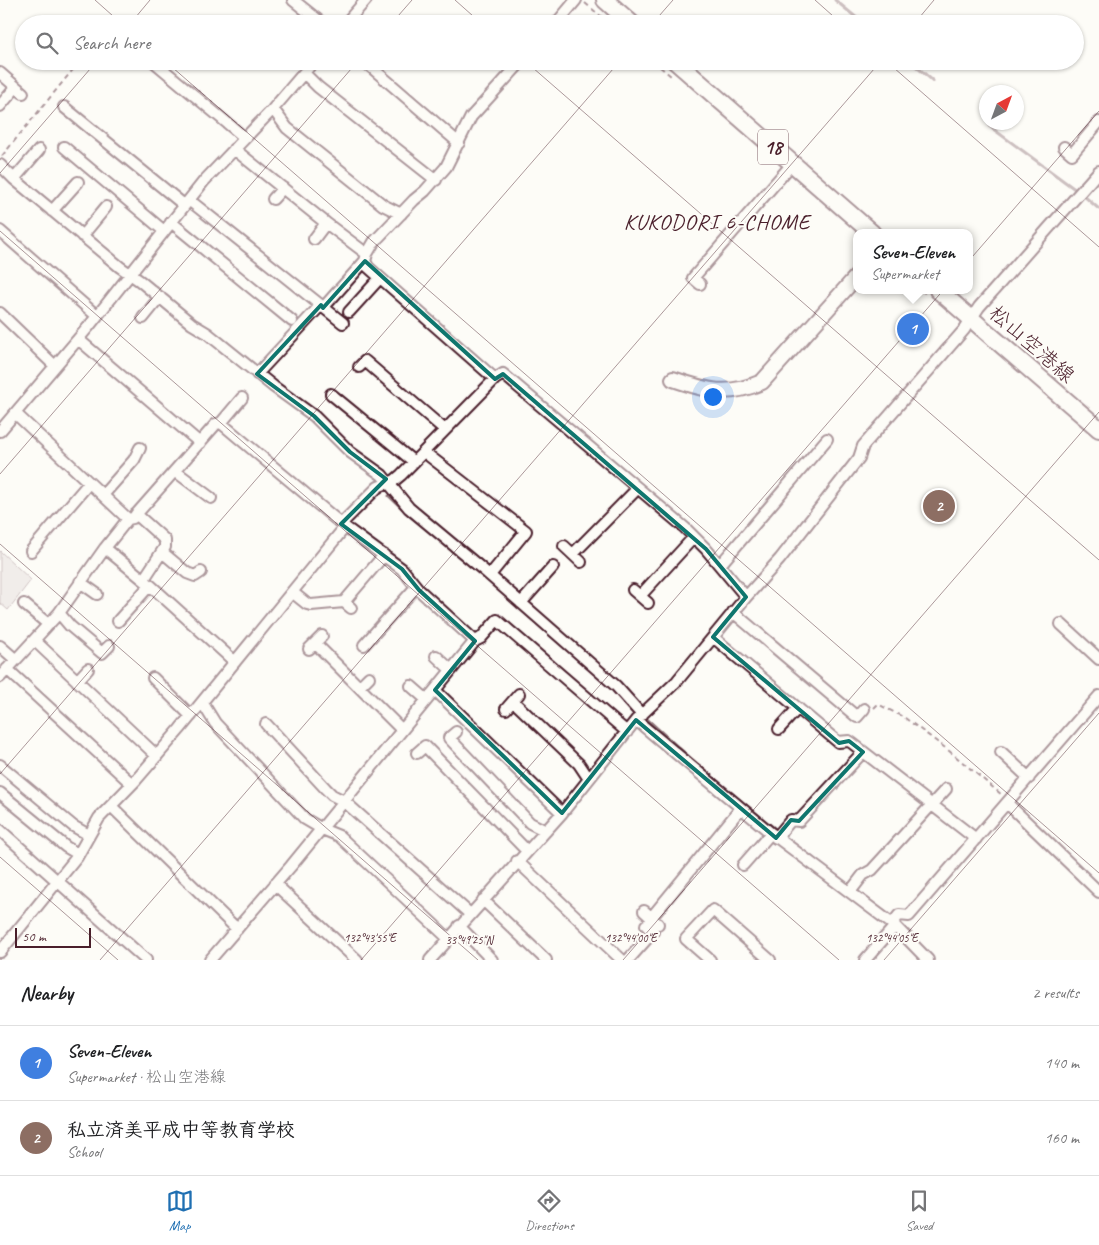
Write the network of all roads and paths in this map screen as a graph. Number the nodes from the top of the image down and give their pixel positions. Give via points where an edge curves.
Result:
1 (366, 0) edge
2 (576, 0) edge
3 (582, 0) edge
4 (605, 0) edge
5 (292, 3) edge
6 (310, 15) edge
7 (353, 15) edge
8 (564, 15) edge
9 (600, 15) edge
10 (622, 15) edge
11 (73, 70) edge
12 (161, 70) edge
13 (306, 70) edge
14 (370, 70) edge
15 (514, 70) edge
16 (685, 70) edge
17 (0, 73) edge
18 (304, 73) junction
19 (0, 106) edge
20 (64, 107) dead end
21 (273, 110) junction
22 (1099, 122) edge
23 (245, 138) junction
24 (459, 143) junction
25 (70, 147) dead end
26 (1064, 147) dead end
27 (234, 149) junction
28 (39, 150) dead end
29 (0, 158) edge
30 (792, 164) junction
31 (0, 165) edge
32 (1099, 171) edge
33 (14, 179) junction
34 (436, 180) junction
35 (78, 182) dead end
36 (283, 188) junction
37 (273, 199) dead end
38 (186, 203) junction
39 (106, 207) dead end
40 (52, 211) junction
41 (401, 214) junction
42 (171, 222) junction
43 (326, 223) junction
44 (867, 229) edge
45 (0, 231) edge
46 (164, 231) junction
47 (82, 236) junction
48 (314, 239) dead end
49 (366, 258) junction
50 (127, 276) junction
51 (380, 278) junction
52 (853, 280) edge
53 (700, 284) dead end
54 (942, 294) edge
55 (160, 296) junction
56 (322, 307) junction
57 (349, 312) dead end
58 (0, 313) edge
59 (289, 315) dead end
60 (97, 316) junction
61 (143, 318) dead end
62 (970, 319) junction
63 (343, 323) dead end
64 (78, 339) junction
65 (55, 366) junction
66 (359, 367) dead end
67 (257, 374) junction
68 (674, 378) dead end
69 (495, 379) junction
70 (331, 394) dead end
71 (242, 398) dead end
72 (16, 414) junction
73 (221, 423) junction
74 (1099, 429) edge
75 (446, 430) junction
76 (0, 431) edge
77 (827, 439) dead end
78 (200, 443) junction
79 (140, 448) dead end
80 (424, 452) junction
81 (414, 462) junction
82 (175, 470) junction
83 (791, 481) junction
84 (89, 483) junction
85 (388, 483) junction
86 (638, 488) junction
87 (799, 489) dead end
88 (102, 495) junction
89 (211, 498) dead end
90 (132, 517) junction
91 (343, 525) junction
92 (694, 537) junction
93 (564, 546) dead end
94 (105, 548) junction
95 (32, 551) dead end
96 (162, 552) junction
97 (573, 554) junction
98 (384, 555) junction
99 (581, 562) dead end
100 (720, 565) junction
101 (553, 567) dead end
102 (201, 572) dead end
103 (490, 575) junction
104 (80, 582) junction
105 (147, 582) junction
106 (416, 587) junction
107 (292, 592) junction
108 (97, 594) dead end
109 (640, 596) dead end
110 (746, 597) junction
111 (521, 603) junction
112 (24, 604) dead end
113 (59, 612) junction
114 (733, 612) junction
115 (118, 621) dead end
116 (48, 624) junction
117 (1061, 624) dead end
118 (713, 637) junction
119 (34, 640) junction
120 (475, 640) junction
121 (315, 643) dead end
122 (364, 645) dead end
123 (0, 646) edge
124 (109, 646) dead end
125 (436, 656) dead end
126 (1099, 659) edge
127 (16, 660) junction
128 (235, 662) junction
129 (88, 669) dead end
130 (451, 670) junction
131 (4, 673) edge
132 (369, 677) dead end
133 (153, 678) dead end
134 (77, 681) junction
135 (412, 686) dead end
136 (359, 687) junction
137 (435, 690) junction
138 (1099, 696) edge
139 (427, 700) junction
140 (202, 702) junction
141 (798, 708) junction
142 (506, 709) dead end
143 (868, 710) joint
144 (191, 716) junction
145 (639, 717) junction
146 (266, 724) dead end
147 (779, 729) dead end
148 (402, 730) junction
149 (456, 732) dead end
150 (627, 732) junction
151 (417, 752) dead end
152 (863, 752) junction
153 (1001, 752) dead end
154 (157, 756) junction
155 (0, 765) edge
156 (1029, 778) junction
157 (589, 779) junction
158 (132, 784) junction
159 (946, 789) dead end
160 (0, 793) edge
161 (344, 801) junction
162 (1008, 802) junction
163 (111, 806) junction
164 (932, 806) junction
165 (741, 808) junction
166 (562, 813) junction
167 (322, 829) junction
168 (0, 830) edge
169 (546, 831) junction
170 (777, 834) junction
171 (89, 836) junction
172 (973, 837) junction
173 (527, 852) junction
174 (78, 854) junction
175 (517, 861) junction
176 (743, 865) dead end
177 (936, 876) dead end
178 (58, 882) junction
179 (275, 884) junction
180 (852, 889) junction
181 (1099, 892) edge
182 (483, 900) junction
183 (470, 914) junction
184 (893, 925) junction
185 (459, 926) junction
186 (237, 929) junction
187 (448, 938) junction
188 (0, 952) edge
189 (146, 960) edge
190 (210, 960) edge
191 (356, 960) edge
192 (430, 960) edge
193 (492, 960) edge
194 (546, 960) edge
195 (622, 960) edge
196 (628, 960) edge
197 (710, 960) edge
198 (770, 960) edge
199 (865, 960) edge
200 (928, 960) edge

1 - 7 street
2 - 8 street
3 - 9 path
4 - 10 main road
5 - 6 street
11 - 29 path
12 - 23 street via 184,94
13 - 18 street
14 - 24 street via 412,109
15 - 24 street via 471,117
16 - 30 main road, 18
17 - 19 street via 20,90
18 - 21 street
18 - 34 street
20 - 38 street via 70,117 119,158
21 - 23 street
21 - 41 street via 287,128 383,205
22 - 26 street via 1072,154
23 - 27 street
24 - 34 street
25 - 46 street via 141,206
27 - 36 street
27 - 38 street
28 - 33 street
30 - 44 main road, 18
30 - 53 street via 752,218 714,246 693,278
31 - 33 street
32 - 62 street
33 - 40 street
34 - 41 street
35 - 40 street
36 - 37 street
36 - 43 street
38 - 42 street
38 - 56 street
39 - 47 street
40 - 47 street
41 - 49 street via 374,242
42 - 46 street
42 - 59 street via 236,269
43 - 48 street
43 - 49 street
45 - 60 street
46 - 50 street
47 - 50 street
49 - 51 street via 368,267
49 - 56 street
50 - 55 street
50 - 60 street
51 - 57 street
51 - 69 street
52 - 68 street via 762,382 730,392 700,388
54 - 62 main road, 松山空港線
55 - 61 street
55 - 67 street
56 - 63 street
56 - 67 street
58 - 65 street
60 - 64 street
62 - 74 main road, 松山空港線
62 - 110 street via 863,446 860,458
64 - 65 street
64 - 78 street
65 - 72 street
66 - 75 street via 365,361 406,389
67 - 85 street via 314,416 350,452
69 - 75 street
69 - 86 street via 502,374
70 - 81 street
71 - 73 street
72 - 76 street
72 - 84 street
73 - 78 street via 216,424
73 - 91 street
75 - 80 street
77 - 83 street via 822,453
78 - 82 street
79 - 88 street via 134,460
80 - 81 street
80 - 103 street via 526,531
81 - 85 street via 401,476
82 - 89 street
82 - 90 street
83 - 87 street
83 - 100 street via 758,528
84 - 88 street
84 - 95 street
85 - 91 street via 378,487
85 - 103 street via 409,508
86 - 92 street
86 - 97 street
88 - 90 street
90 - 94 street
90 - 96 street via 165,540
91 - 98 street
91 - 107 street
92 - 100 street
92 - 109 street
93 - 97 street
94 - 104 street
94 - 105 street
96 - 102 street via 187,573 195,576
96 - 105 street
97 - 99 street
98 - 106 street via 402,568
98 - 107 street via 347,605 311,605
100 - 110 street
101 - 111 street
103 - 111 street
104 - 108 street
104 - 113 street
105 - 115 street
105 - 128 street
106 - 120 street
106 - 122 street via 368,633
107 - 128 street
110 - 114 street
111 - 145 street via 616,686
112 - 116 street
113 - 116 street
113 - 124 street via 70,626 102,653
114 - 118 street
114 - 143 street via 857,717
116 - 119 street
117 - 126 street
118 - 141 street
118 - 145 street via 677,681
119 - 127 street
119 - 134 street
120 - 130 street
120 - 150 street via 481,638 497,620
121 - 136 street
123 - 127 street
125 - 130 street
127 - 131 street
128 - 140 street
129 - 134 street
130 - 137 street
131 - 158 street
132 - 136 street
133 - 144 street
134 - 154 street
135 - 139 street
136 - 148 street
137 - 139 street
137 - 166 street
138 - 156 street
139 - 148 street
140 - 144 street
140 - 167 street via 215,723 253,764 305,818
141 - 147 street
141 - 152 street via 838,742 849,742
142 - 157 street via 516,698 565,743
143 - 162 path via 878,704 906,718
144 - 154 street
145 - 150 street
145 - 165 street
146 - 161 street via 277,728 332,795
148 - 161 street
149 - 169 street via 449,738 479,762 515,800 530,824
150 - 157 street
151 - 173 street via 425,746 450,780
152 - 164 street
152 - 170 street via 799,822 791,820
153 - 156 street
154 - 158 street
155 - 171 street
156 - 162 street
157 - 166 street
158 - 163 street
159 - 164 street
160 - 174 street via 66,848
161 - 167 street
161 - 183 street
162 - 172 street
162 - 181 street
163 - 171 street via 99,818
163 - 186 street
164 - 172 street
164 - 180 street
165 - 170 street
165 - 196 street via 704,862 650,919 653,932
166 - 169 street
167 - 179 street
167 - 187 street via 339,836 367,869
168 - 178 street
169 - 173 street
170 - 176 street
170 - 180 street
171 - 174 street
172 - 177 street
172 - 184 street via 910,916 899,915
173 - 175 street
174 - 178 street
175 - 182 street
175 - 195 street
178 - 188 street
178 - 189 street
179 - 186 street
179 - 191 street
180 - 184 street
182 - 183 street
182 - 194 street
183 - 185 street
184 - 199 street
184 - 200 street
185 - 187 street
185 - 193 street
186 - 190 street
187 - 192 street
197 - 198 street via 686,939 713,910

